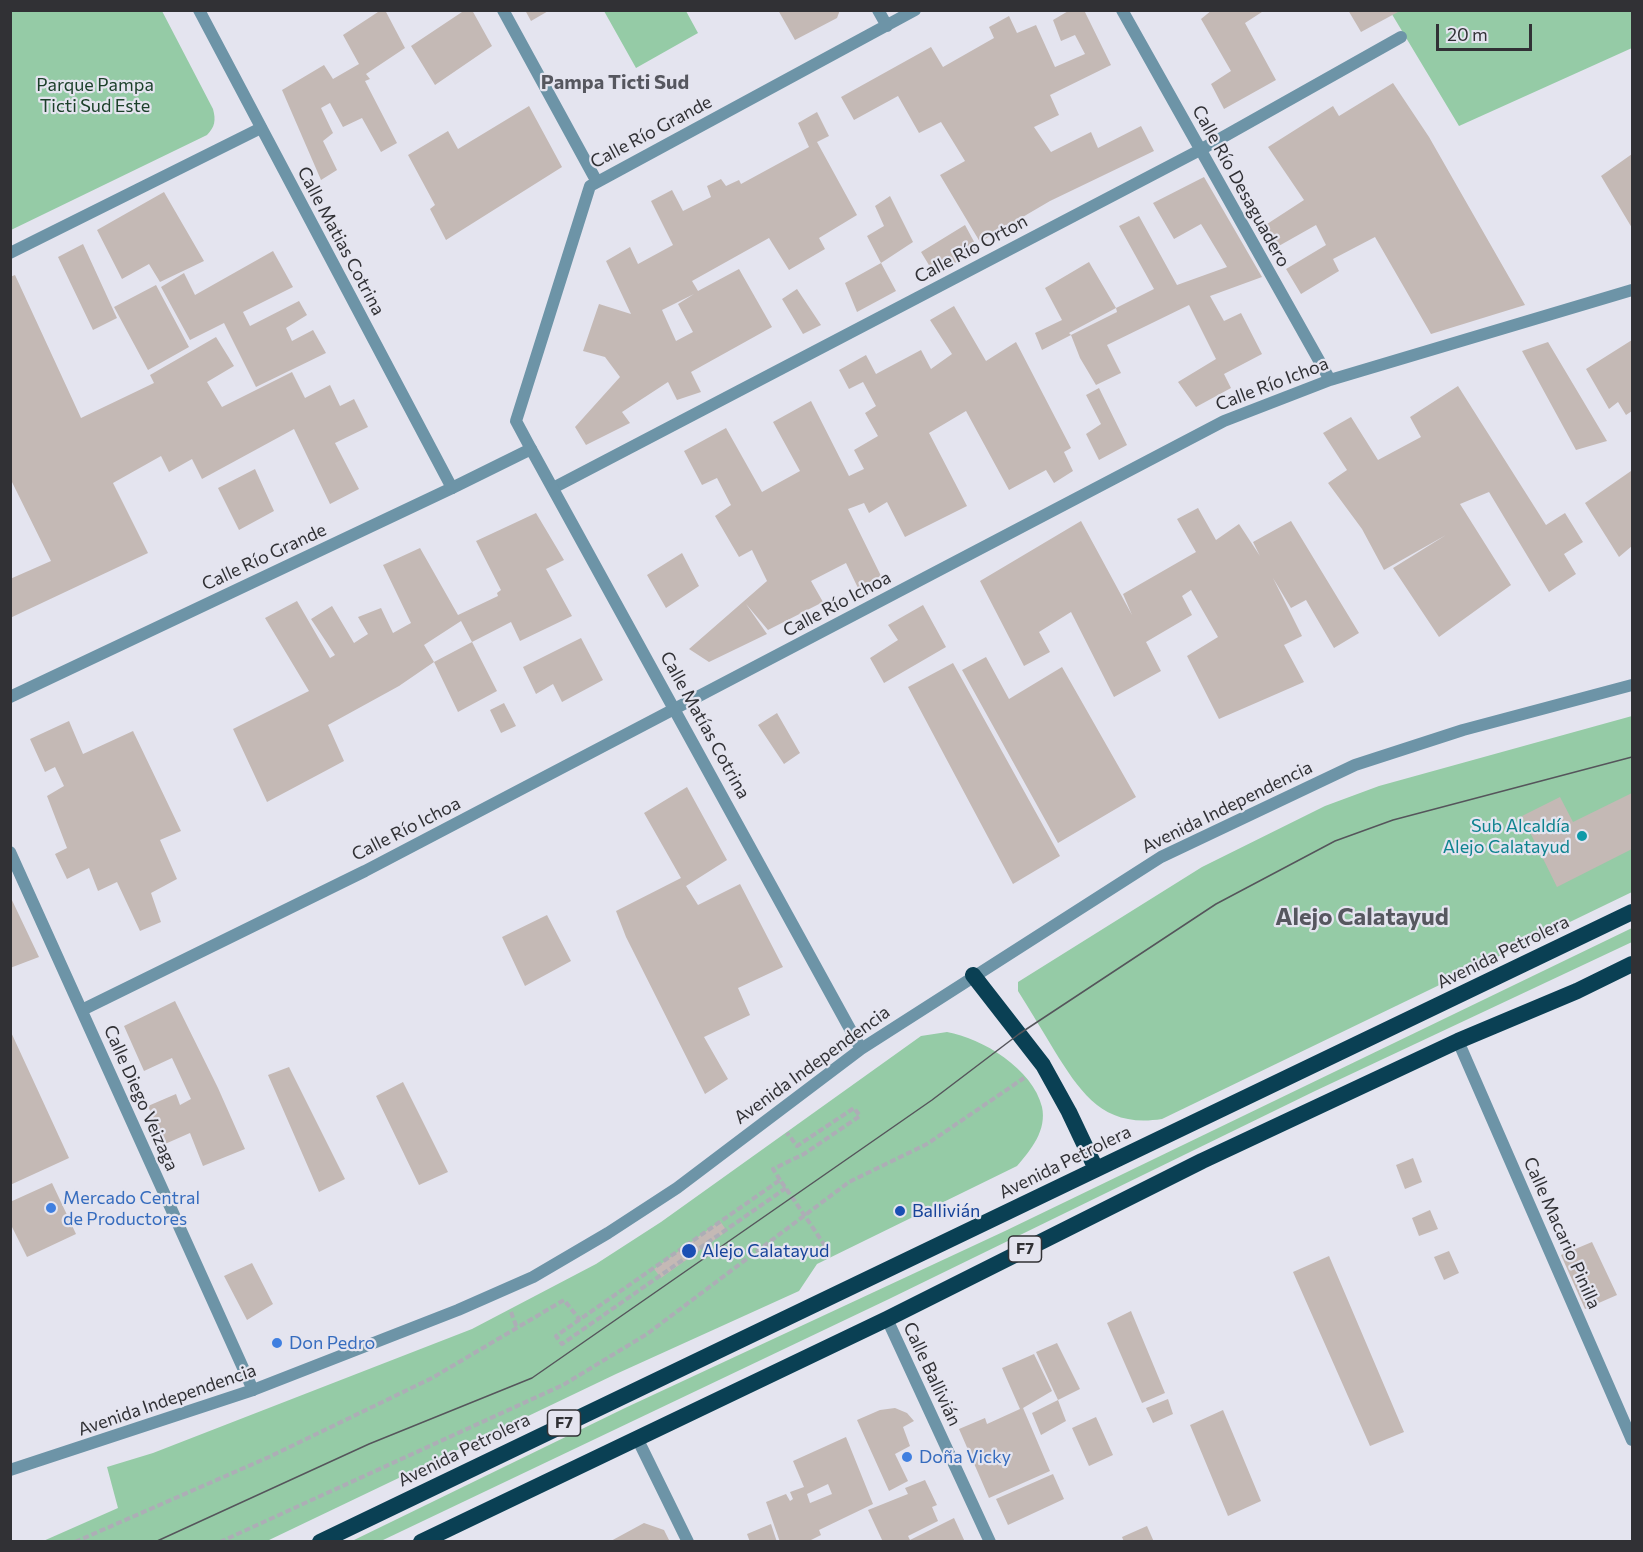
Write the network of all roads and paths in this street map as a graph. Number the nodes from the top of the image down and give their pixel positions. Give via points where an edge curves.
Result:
1 (199, 10) edge
2 (504, 10) edge
3 (878, 10) edge
4 (915, 10) edge
5 (1122, 10) edge
6 (887, 26) junction
7 (1401, 37) dead end
8 (261, 128) junction
9 (1200, 150) junction
10 (597, 182) junction
11 (10, 253) edge
12 (1632, 290) edge
13 (1330, 380) junction
14 (516, 421) joint
15 (531, 449) junction
16 (553, 488) junction
17 (452, 489) junction
18 (1632, 685) edge
19 (10, 697) edge
20 (676, 708) junction
21 (10, 852) edge
22 (1632, 912) edge
23 (1632, 964) edge
24 (973, 975) junction
25 (81, 1010) junction
26 (1458, 1041) junction
27 (861, 1049) junction
28 (1043, 1065) junction
29 (788, 1133) dead end
30 (1096, 1169) junction
31 (780, 1180) junction
32 (786, 1188) junction
33 (804, 1215) junction
34 (829, 1252) dead end
35 (887, 1319) junction
36 (580, 1320) junction
37 (253, 1390) junction
38 (637, 1438) junction
39 (1632, 1440) edge
40 (10, 1470) edge
41 (75, 1542) edge
42 (220, 1542) edge
43 (320, 1542) edge
44 (421, 1542) edge
45 (688, 1542) edge
46 (990, 1542) edge

1 - 8 street, Calle Matias Cotrina
2 - 10 street
3 - 6 street
4 - 6 street, Calle Río Grande
5 - 9 street, Calle Río Desaguadero
6 - 10 street, Calle Río Grande
7 - 9 street, Calle Río Orton
8 - 11 street
8 - 17 street, Calle Matias Cotrina
9 - 13 street, Calle Río Desaguadero
9 - 16 street, Calle Río Orton
10 - 14 street, Calle Río Grande via 590,186
12 - 13 street, Calle Río Ichoa
13 - 20 street, Calle Río Ichoa via 1224,421
14 - 15 street, Calle Matías Cotrina
15 - 16 street, Calle Matías Cotrina
15 - 17 street, Calle Río Grande
16 - 20 street, Calle Matías Cotrina
17 - 19 street, Calle Río Grande
18 - 24 street, Avenida Independencia via 1463,730 1355,765 1161,857
20 - 25 street, Calle Río Ichoa via 365,871
20 - 27 street, Calle Matías Cotrina
21 - 25 street, Calle Diego Veizaga
22 - 30 highway, Avenida Petrolera / F7
23 - 26 highway, F7
24 - 27 street, Avenida Independencia
24 - 28 highway
25 - 37 street, Calle Diego Veizaga
26 - 35 highway, F7 via 1202,1161
26 - 39 street, Calle Macario Pinilla
27 - 37 street, Avenida Independencia via 677,1188 533,1276 458,1310
28 - 30 highway
28 - 33 path via 927,1143 849,1182
29 - 31 path via 797,1146 854,1108 860,1116 804,1154 773,1169
30 - 43 highway, Avenida Petrolera / F7
31 - 32 path
31 - 36 path
32 - 33 path
32 - 36 path via 562,1344 556,1336
33 - 34 path
33 - 42 path via 646,1334 563,1385
35 - 38 highway, F7
35 - 46 street, Calle Ballivián
36 - 41 path via 564,1300 432,1378 269,1457
37 - 40 street, Avenida Independencia
38 - 44 highway, F7
38 - 45 street

